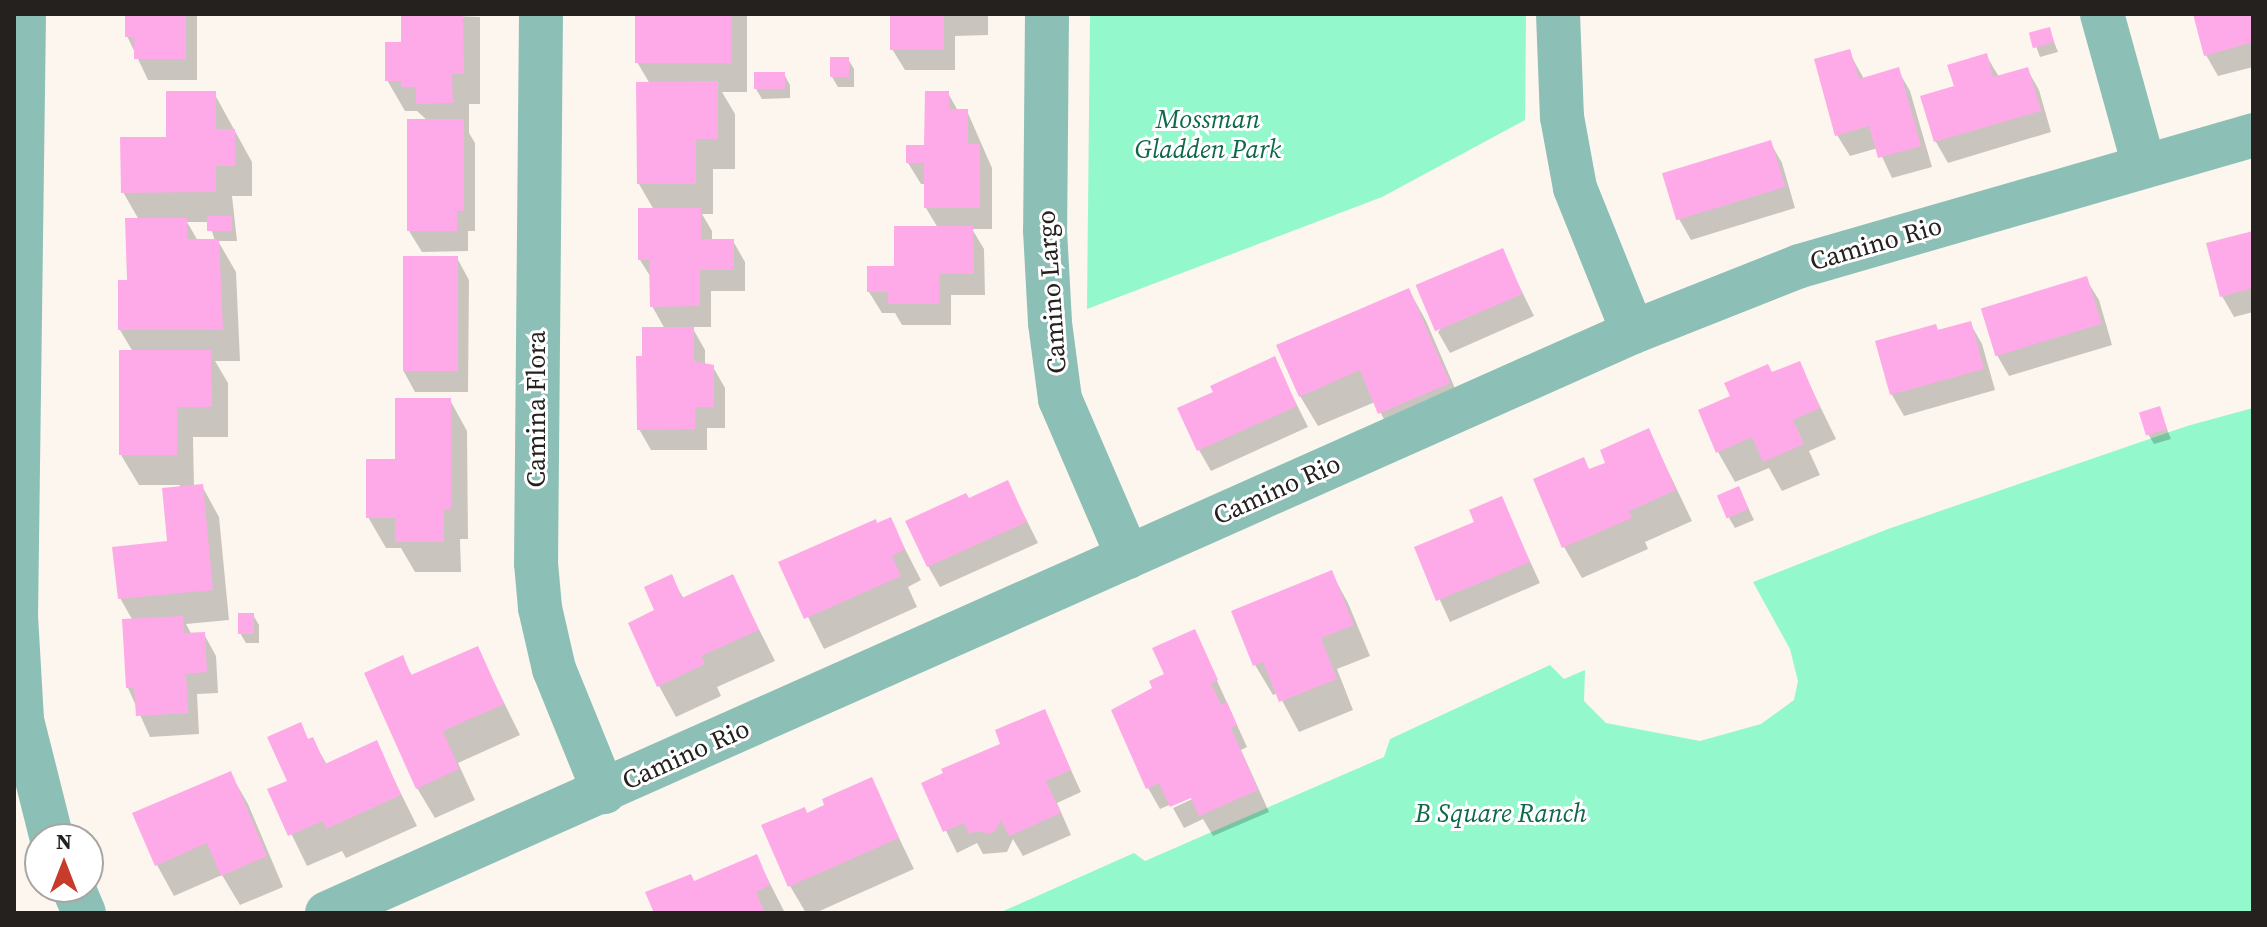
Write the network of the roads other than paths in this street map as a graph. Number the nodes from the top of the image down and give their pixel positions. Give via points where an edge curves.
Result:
1 (24, 14) edge
2 (541, 14) edge
3 (1047, 14) edge
4 (1558, 14) edge
5 (2102, 14) edge
6 (2253, 135) edge
7 (2144, 165) junction
8 (1633, 332) junction
9 (1128, 557) junction
10 (604, 792) junction
11 (48, 823) edge
12 (327, 913) edge

1 - 11 street via 16,616 22,720
2 - 10 street, Camina Flora via 536,548 540,608 554,669
3 - 9 street, Camino Largo via 1045,230 1060,399
4 - 8 street via 1562,117 1575,188
5 - 7 street
6 - 7 street, Camino Rio
7 - 8 street, Camino Rio via 1800,266
8 - 9 street, Camino Rio
9 - 10 street, Camino Rio
10 - 12 street, Camino Rio

